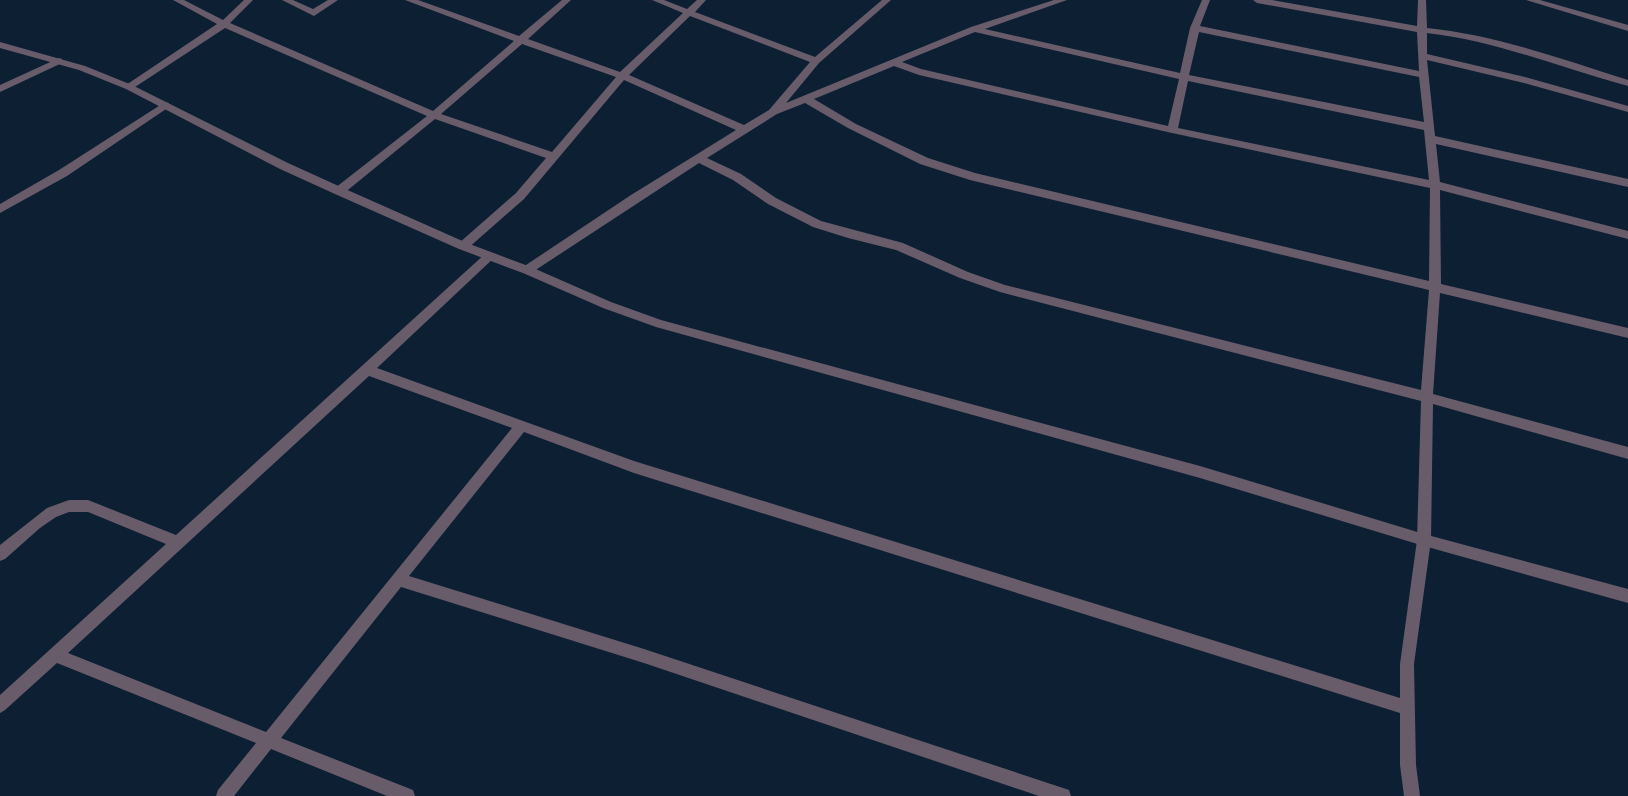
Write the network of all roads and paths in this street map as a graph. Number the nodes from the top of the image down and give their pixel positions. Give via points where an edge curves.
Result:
1 (177, 0) edge
2 (249, 0) edge
3 (286, 0) edge
4 (334, 0) edge
5 (409, 0) edge
6 (567, 0) edge
7 (656, 0) edge
8 (702, 0) edge
9 (886, 0) edge
10 (1063, 0) edge
11 (1206, 0) edge
12 (1257, 0) edge
13 (1422, 0) edge
14 (1530, 0) edge
15 (1047, 2) edge
16 (690, 11) junction
17 (224, 24) junction
18 (1195, 28) junction
19 (1628, 28) edge
20 (974, 29) junction
21 (1421, 30) junction
22 (521, 39) junction
23 (0, 45) edge
24 (1422, 56) junction
25 (59, 61) junction
26 (816, 62) junction
27 (894, 62) junction
28 (1425, 75) junction
29 (622, 76) junction
30 (1183, 77) junction
31 (1628, 84) edge
32 (129, 87) junction
33 (0, 88) edge
34 (806, 99) junction
35 (165, 105) junction
36 (1628, 109) edge
37 (773, 112) junction
38 (434, 115) junction
39 (745, 130) junction
40 (1172, 130) junction
41 (1430, 133) junction
42 (552, 156) junction
43 (698, 158) junction
44 (1628, 183) edge
45 (1434, 185) junction
46 (339, 192) junction
47 (0, 209) edge
48 (1628, 235) edge
49 (463, 246) junction
50 (490, 256) junction
51 (527, 270) junction
52 (1436, 288) junction
53 (1628, 333) edge
54 (368, 370) junction
55 (1427, 397) junction
56 (521, 426) junction
57 (1628, 453) edge
58 (1424, 540) junction
59 (177, 542) junction
60 (0, 554) edge
61 (398, 579) junction
62 (1628, 596) edge
63 (55, 655) junction
64 (0, 705) edge
65 (1408, 708) junction
66 (268, 741) junction
67 (224, 796) edge
68 (407, 796) edge
69 (1063, 796) edge
70 (1412, 796) edge

1 - 17 street
2 - 17 street
3 - 4 street via 314,13
5 - 22 street
6 - 22 street
7 - 16 street
8 - 16 street
9 - 26 street
10 - 15 street
11 - 18 street
12 - 21 street
13 - 21 street
14 - 19 street
15 - 20 street
16 - 26 street
16 - 29 street
17 - 32 street
17 - 38 street
18 - 28 street
18 - 30 street
20 - 27 street
20 - 30 street
21 - 24 street
21 - 31 street via 1517,48
22 - 29 street
22 - 38 street
23 - 25 street
24 - 28 street
24 - 36 street
25 - 32 street
25 - 33 street
26 - 37 street
27 - 34 street
27 - 40 street via 919,72
28 - 41 street
29 - 39 street
29 - 42 street
30 - 40 street
30 - 41 street
32 - 35 street
34 - 37 street
34 - 52 street via 852,126 924,161 974,177
35 - 46 street
35 - 47 street via 63,173
37 - 39 street
38 - 42 street
38 - 46 street
39 - 43 street
40 - 45 street
41 - 44 street
41 - 45 street
42 - 49 street via 520,196
43 - 51 street
43 - 55 street via 817,224 899,246 1004,289
45 - 48 street
45 - 52 street
46 - 49 street
49 - 50 street
50 - 51 street
50 - 54 street
51 - 58 street via 660,324 1200,472
52 - 53 street
52 - 55 street
54 - 56 street
54 - 59 street
55 - 57 street
55 - 58 street
56 - 61 street
56 - 65 street via 653,472
58 - 62 street
58 - 65 street via 1407,664
59 - 60 street via 88,506 69,506 34,524
59 - 63 street
61 - 66 street
61 - 69 street via 644,656
63 - 64 street
63 - 66 street
65 - 70 street via 1408,765
66 - 67 street
66 - 68 street

